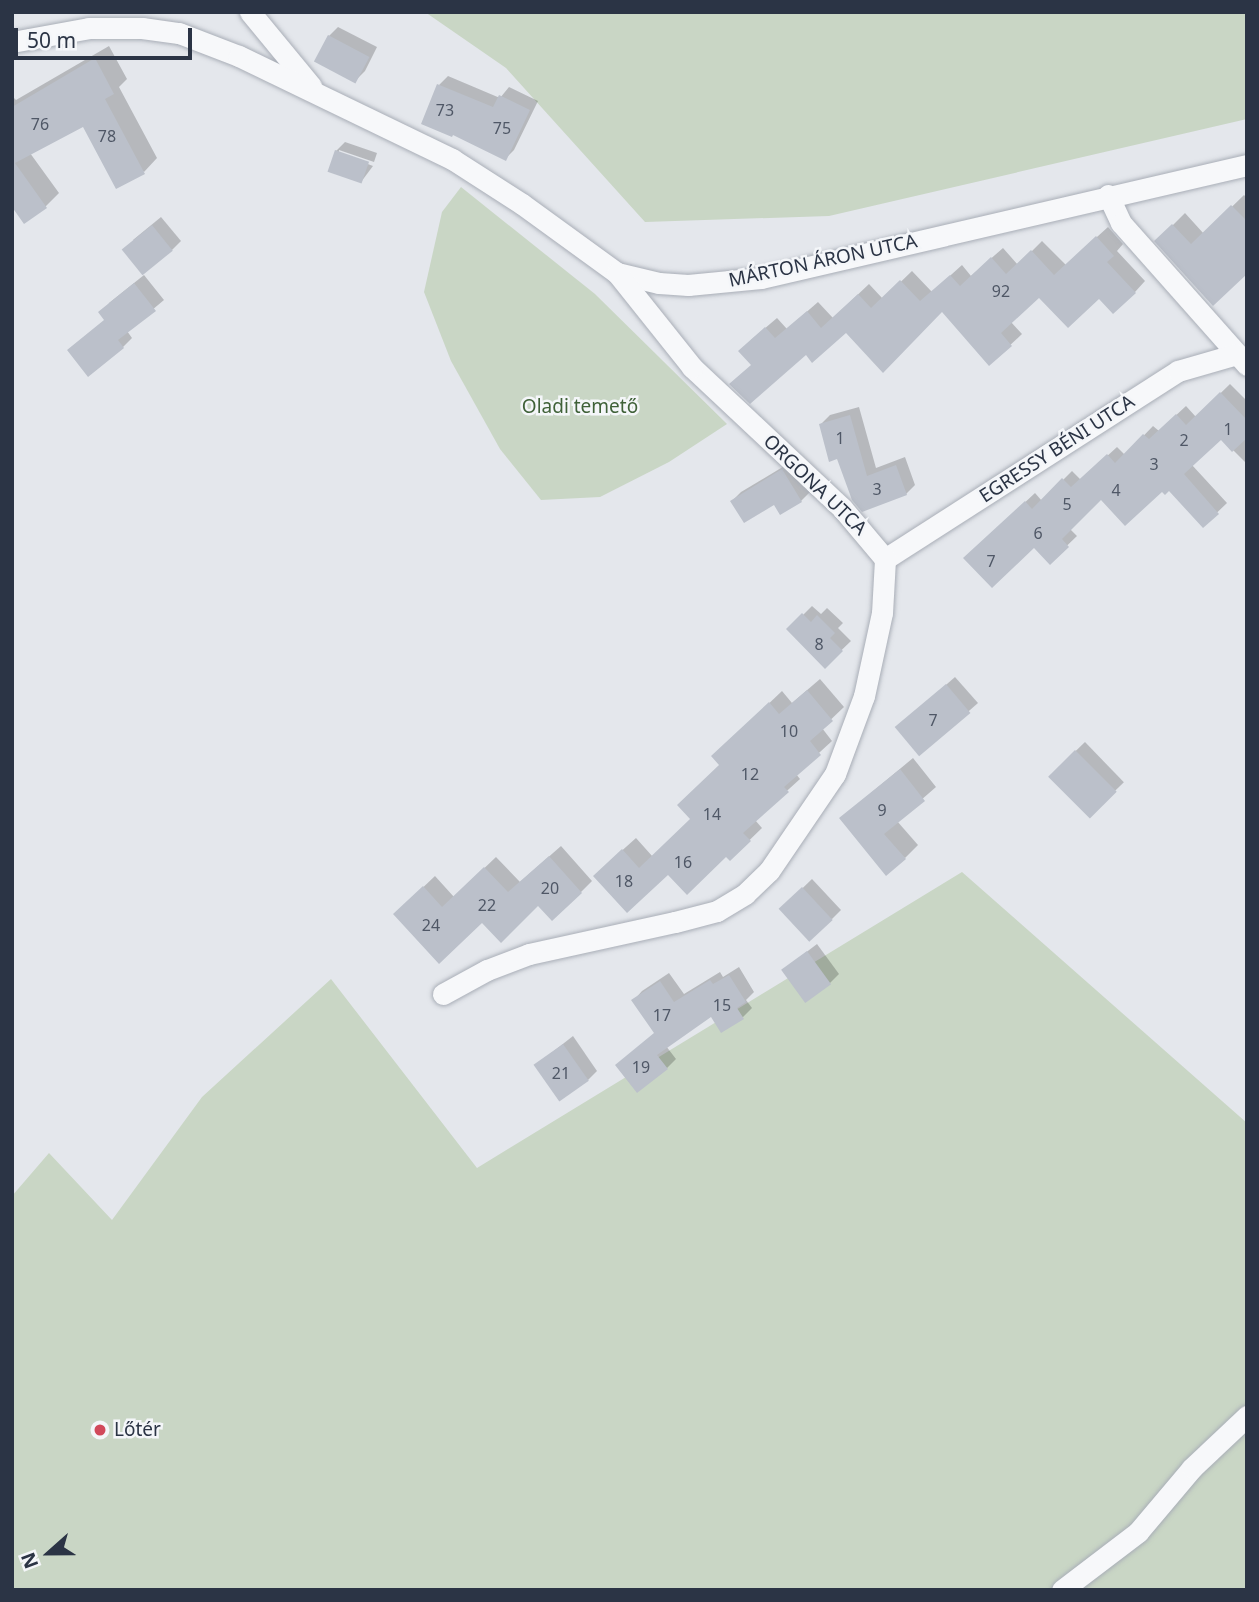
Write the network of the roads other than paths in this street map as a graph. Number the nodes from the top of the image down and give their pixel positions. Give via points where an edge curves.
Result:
1 (250, 12) edge
2 (12, 42) edge
3 (317, 92) junction
4 (1247, 165) edge
5 (1108, 195) junction
6 (617, 273) junction
7 (1242, 359) edge
8 (885, 559) junction
9 (443, 995) dead end
10 (1247, 1416) edge
11 (1062, 1590) edge

1 - 3 street, MÁRTON ÁRON UTCA
2 - 3 street, MÁRTON ÁRON UTCA via 89,28 179,33
3 - 6 street, MÁRTON ÁRON UTCA via 452,159
4 - 5 street, MÁRTON ÁRON UTCA
5 - 6 street, MÁRTON ÁRON UTCA via 761,278 688,285
5 - 7 street via 1121,223
6 - 8 street, ORGONA UTCA via 692,367 842,508
7 - 8 street, EGRESSY BÉNI UTCA via 1178,371
8 - 9 street via 882,613 864,696 835,774 769,871 745,894 717,911 529,954 487,970
10 - 11 street via 1192,1468 1138,1532

